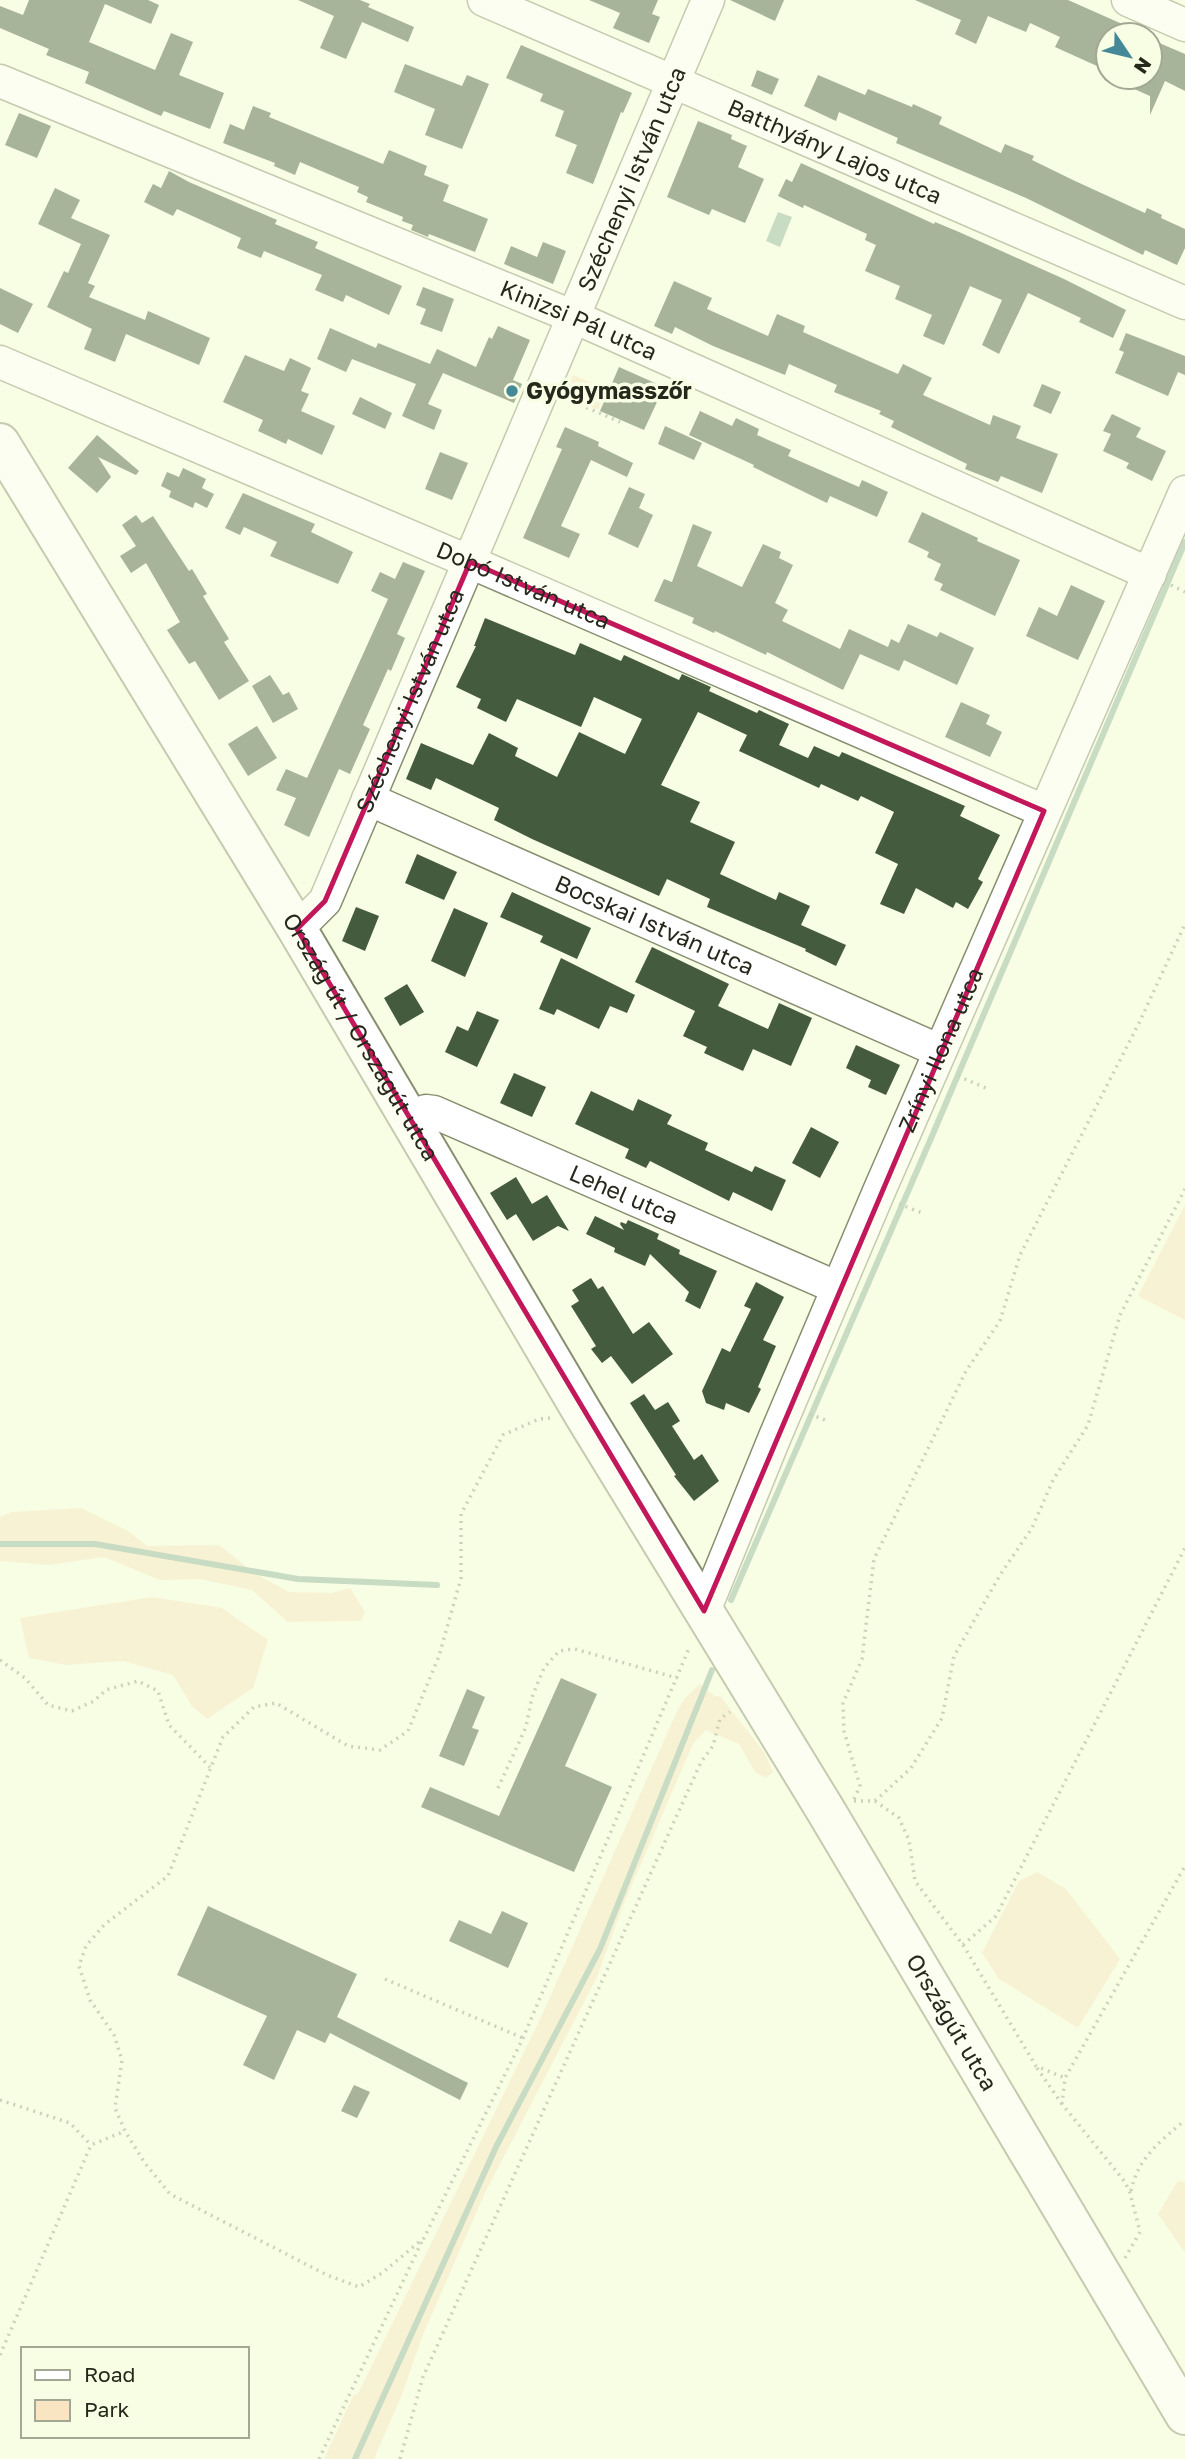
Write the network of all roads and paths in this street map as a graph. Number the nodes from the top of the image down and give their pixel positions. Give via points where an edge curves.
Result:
1 (484, 0) edge
2 (708, 0) edge
3 (1128, 0) edge
4 (1185, 25) edge
5 (0, 81) edge
6 (674, 82) junction
7 (1185, 303) edge
8 (575, 317) junction
9 (0, 362) edge
10 (544, 388) junction
11 (620, 422) dead end
12 (0, 443) edge
13 (1185, 492) edge
14 (470, 562) junction
15 (1150, 574) junction
16 (368, 799) junction
17 (1044, 811) junction
18 (1185, 924) edge
19 (297, 929) junction
20 (940, 1051) junction
21 (965, 1079) dead end
22 (986, 1088) dead end
23 (408, 1117) junction
24 (1185, 1189) edge
25 (910, 1209) dead end
26 (925, 1214) dead end
27 (838, 1288) junction
28 (584, 1415) junction
29 (819, 1418) dead end
30 (825, 1420) dead end
31 (1185, 1548) edge
32 (710, 1622) junction
33 (0, 1660) edge
34 (677, 1678) junction
35 (755, 1695) junction
36 (211, 1768) junction
37 (498, 1788) dead end
38 (875, 1801) junction
39 (840, 1806) junction
40 (1185, 1866) edge
41 (963, 1945) junction
42 (384, 1979) dead end
43 (523, 2038) junction
44 (1036, 2066) junction
45 (1065, 2078) junction
46 (0, 2100) edge
47 (1062, 2104) junction
48 (1185, 2120) edge
49 (125, 2130) junction
50 (91, 2145) junction
51 (1130, 2193) junction
52 (424, 2238) junction
53 (1100, 2274) junction
54 (0, 2356) edge
55 (1185, 2415) edge
56 (320, 2459) edge
57 (400, 2459) edge

1 - 6 street, Batthyány Lajos utca
2 - 6 street, Széchenyi István utca
3 - 4 street
5 - 8 street, Kinizsi Pál utca
6 - 7 street, Batthyány Lajos utca
6 - 8 street, Széchenyi István utca
8 - 10 street, Széchenyi István utca
8 - 15 street, Kinizsi Pál utca
9 - 14 street, Dobó István utca
10 - 11 path
10 - 14 street, Széchenyi István utca
12 - 19 main road, Ország út / Országút utca
13 - 15 street, Zrínyi Ilona utca
14 - 16 street, Széchenyi István utca
14 - 17 street, Dobó István utca
15 - 17 street, Zrínyi Ilona utca
16 - 19 street, Széchenyi István utca via 325,901
16 - 20 street, Bocskai István utca
17 - 20 street, Zrínyi Ilona utca
18 - 39 path via 1020,1255 1000,1321 966,1370 874,1559 862,1658 843,1703 844,1731 860,1786
19 - 23 main road, Ország út / Országút utca
20 - 27 street, Zrínyi Ilona utca
21 - 22 path
23 - 27 street, Lehel utca via 434,1112
23 - 28 main road, Ország út / Országút utca
24 - 38 path via 1120,1315 1088,1425 954,1657 942,1718 911,1768
25 - 26 path
27 - 32 street, Zrínyi Ilona utca
28 - 32 main road, Ország út / Országút utca
28 - 36 path via 539,1419 503,1435 461,1514 461,1578 439,1656 408,1731 380,1749 348,1746 276,1703 254,1707 223,1737
29 - 30 path
31 - 41 path via 996,1916
32 - 34 path
32 - 35 main road, Országút utca
33 - 36 path via 25,1678 48,1705 72,1711 106,1690 138,1681 158,1691 170,1725
34 - 37 path via 575,1649 559,1651 544,1668 526,1727
34 - 43 path
35 - 39 main road, Országút utca
35 - 57 path via 720,1719 713,1746 701,1762 423,2377
36 - 49 path via 168,1876 104,1925 86,1946 79,1966 90,2000 114,2035 121,2060 116,2108
38 - 39 path
38 - 41 path via 899,1818 909,1840 915,1881
39 - 53 main road, Országút utca
40 - 45 path
41 - 44 path
42 - 43 path
43 - 52 path
44 - 45 path
44 - 47 path
45 - 47 path
46 - 50 path via 70,2123
47 - 51 path
48 - 51 path via 1146,2157 1135,2173
49 - 50 path
49 - 52 path via 170,2194 359,2287
50 - 54 path
51 - 53 path via 1140,2232 1126,2257
52 - 56 path
53 - 55 main road, Országút utca

